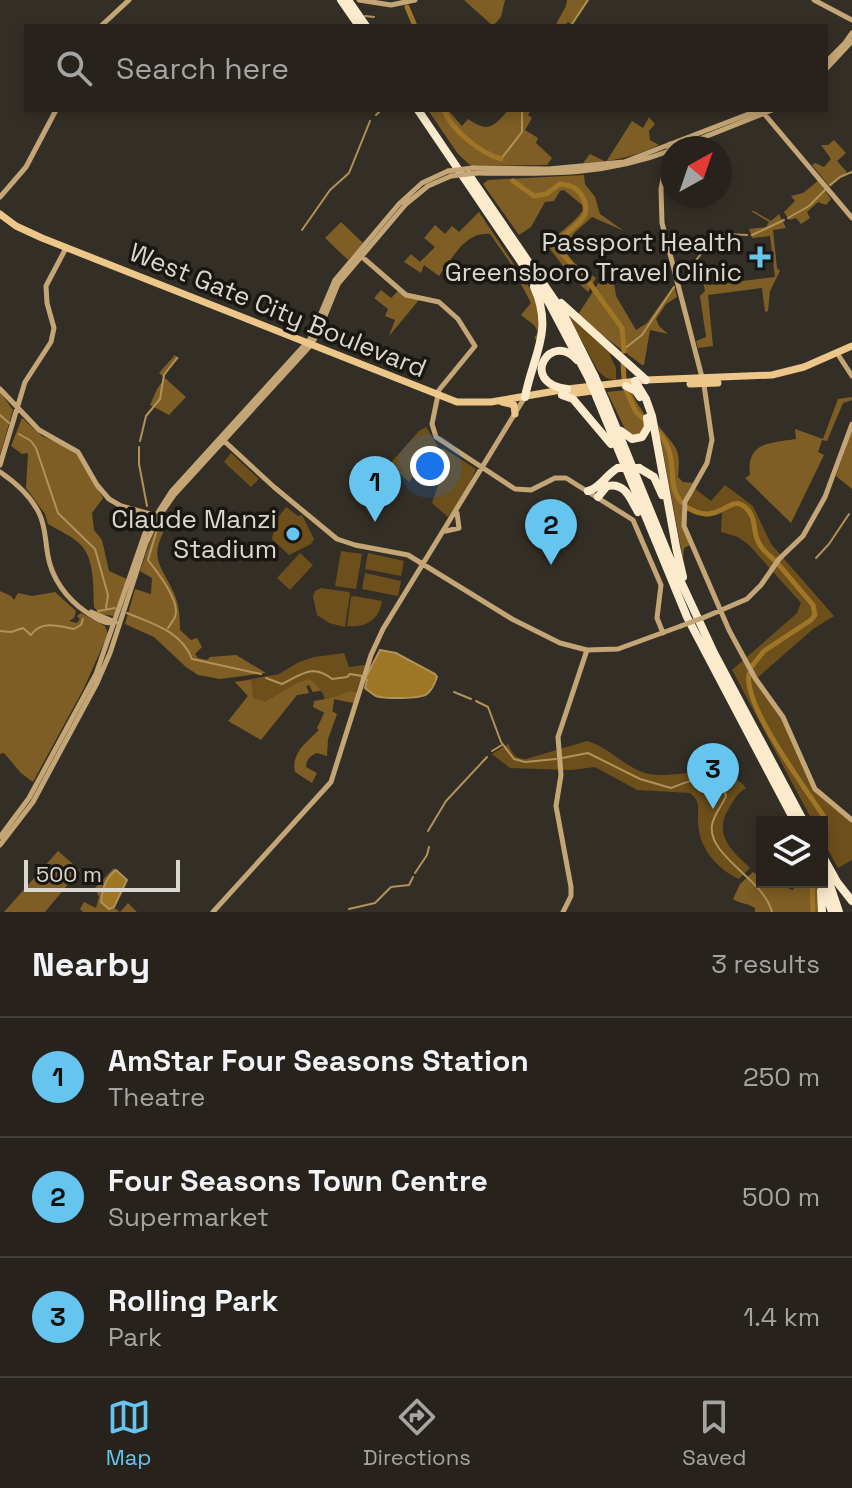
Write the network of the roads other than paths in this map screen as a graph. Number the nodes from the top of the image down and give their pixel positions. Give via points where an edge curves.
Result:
1 (129, 0) edge
2 (341, 0) edge
3 (348, 0) edge
4 (359, 0) edge
5 (415, 0) edge
6 (814, 0) edge
7 (852, 20) edge
8 (103, 24) edge
9 (358, 24) edge
10 (365, 24) edge
11 (852, 33) edge
12 (849, 42) edge
13 (828, 60) edge
14 (828, 67) edge
15 (55, 112) edge
16 (421, 112) edge
17 (760, 112) edge
18 (763, 112) edge
19 (701, 136) edge
20 (660, 152) edge
21 (0, 195) edge
22 (662, 208) edge
23 (0, 211) edge
24 (852, 218) edge
25 (66, 248) junction
26 (359, 255) junction
27 (526, 263) junction
28 (308, 344) junction
29 (852, 346) edge
30 (837, 353) junction
31 (584, 367) junction
32 (852, 376) edge
33 (592, 378) junction
34 (642, 382) junction
35 (704, 382) junction
36 (626, 386) junction
37 (0, 389) edge
38 (564, 392) junction
39 (438, 395) junction
40 (525, 397) junction
41 (603, 400) junction
42 (500, 401) junction
43 (18, 410) junction
44 (515, 414) junction
45 (852, 424) edge
46 (222, 439) junction
47 (0, 465) edge
48 (621, 467) junction
49 (483, 468) junction
50 (0, 472) edge
51 (593, 494) junction
52 (457, 512) junction
53 (156, 516) junction
54 (444, 532) junction
55 (677, 552) junction
56 (659, 553) junction
57 (424, 564) junction
58 (689, 601) junction
59 (721, 611) junction
60 (115, 623) junction
61 (663, 633) junction
62 (587, 650) junction
63 (792, 816) edge
64 (801, 816) edge
65 (852, 820) edge
66 (0, 837) edge
67 (0, 845) edge
68 (828, 864) edge
69 (828, 880) edge
70 (820, 888) edge
71 (822, 888) edge
72 (851, 899) edge
73 (213, 912) edge
74 (563, 912) edge
75 (822, 912) edge
76 (832, 912) edge
77 (839, 912) edge

1 - 8 street
2 - 9 highway
3 - 10 highway
4 - 5 street via 394,5
6 - 7 street
11 - 12 street
12 - 13 street
12 - 14 street
15 - 21 street via 30,159
16 - 27 highway
17 - 19 street
18 - 24 street
20 - 26 street, bridge via 613,169 449,174 414,196
22 - 35 street
23 - 25 main road, West Gate City Boulevard
25 - 28 main road, West Gate City Boulevard
25 - 43 street via 46,286 52,339 25,382
26 - 28 street via 335,288 318,333
26 - 39 street via 406,295 439,302 475,346
27 - 31 highway
27 - 33 highway via 568,321
27 - 34 highway
27 - 40 highway via 543,324
28 - 39 main road, West Gate City Boulevard
28 - 46 street
29 - 30 main road, West Gate City Boulevard
30 - 32 street
30 - 35 main road, West Gate City Boulevard via 790,372
31 - 33 highway
31 - 38 highway via 562,350 545,358 543,378
33 - 41 highway, bridge
34 - 35 main road, West Gate City Boulevard
34 - 36 main road, West Gate City Boulevard
34 - 38 main road, West Gate City Boulevard
34 - 55 highway
35 - 59 street via 711,450 685,502 683,521
36 - 38 main road, West Gate City Boulevard
36 - 41 highway via 636,391 644,406 648,424 642,437 625,436
37 - 43 street
38 - 40 main road, West Gate City Boulevard
38 - 48 highway via 607,437
39 - 42 main road, West Gate City Boulevard via 473,404
39 - 49 street via 432,424 436,437
40 - 42 main road, West Gate City Boulevard
40 - 44 street
41 - 48 highway
41 - 58 highway
42 - 44 main road via 514,405
43 - 47 street
43 - 53 street via 42,433 78,452 109,499
44 - 49 street
45 - 59 street via 825,497 803,536 756,591
46 - 53 street
46 - 57 street via 337,539 399,552
48 - 51 highway
48 - 55 highway, bridge via 639,468 660,486
48 - 56 highway
49 - 51 street via 514,487 561,477
49 - 52 street
50 - 60 street via 38,510 53,574 64,593
51 - 56 highway via 609,485 624,489
51 - 61 street via 636,526 661,584 657,618
52 - 54 street
52 - 54 street via 459,528
53 - 60 street via 141,541
53 - 67 street via 103,672 33,802
54 - 57 street
55 - 58 highway
56 - 63 highway via 704,653
57 - 62 street via 512,619
57 - 73 street via 383,629 331,782
58 - 64 highway
59 - 61 street, bridge
59 - 65 street via 749,668 783,717 815,789
60 - 66 street via 96,674 38,784
61 - 62 street via 618,649
62 - 74 street via 558,737 561,775 556,806 571,887
68 - 72 highway
69 - 77 highway
70 - 75 highway
71 - 76 highway

